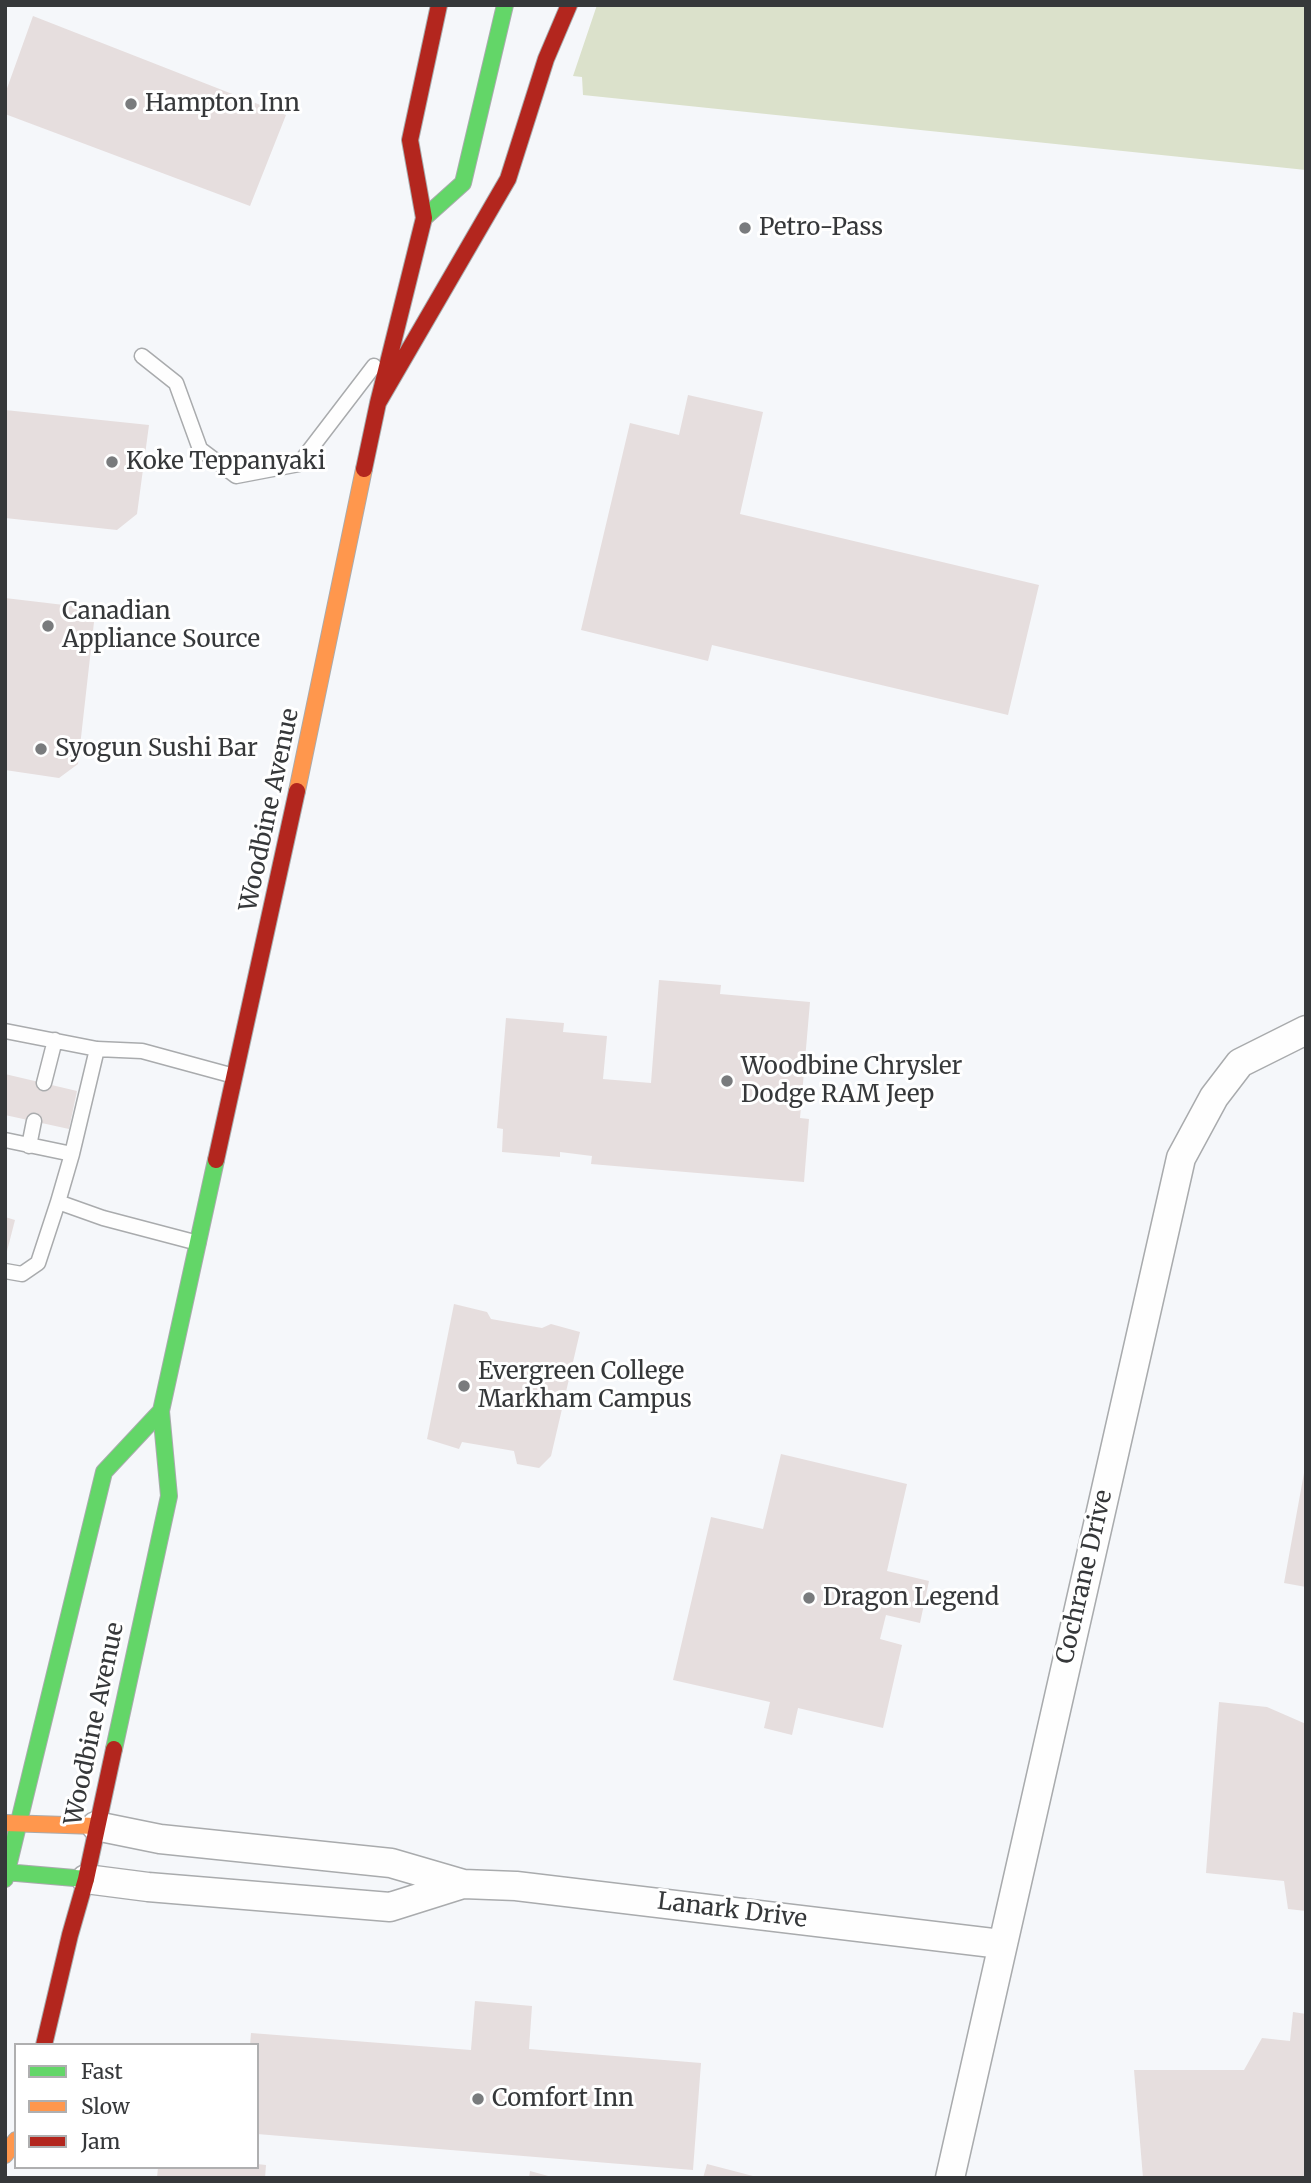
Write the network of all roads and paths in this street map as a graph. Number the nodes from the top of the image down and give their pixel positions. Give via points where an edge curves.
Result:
1 (439, 5) edge
2 (505, 5) edge
3 (569, 5) edge
4 (424, 218) junction
5 (394, 340) junction
6 (142, 356) dead end
7 (379, 403) junction
8 (1306, 1030) edge
9 (6, 1035) edge
10 (55, 1040) junction
11 (97, 1049) junction
12 (235, 1077) junction
13 (44, 1083) dead end
14 (34, 1121) dead end
15 (5, 1140) edge
16 (29, 1146) junction
17 (72, 1154) junction
18 (58, 1202) junction
19 (198, 1243) junction
20 (5, 1271) edge
21 (161, 1411) junction
22 (11, 1824) edge
23 (96, 1826) junction
24 (6, 1874) edge
25 (86, 1879) junction
26 (463, 1884) junction
27 (1002, 1944) junction
28 (44, 2043) edge
29 (950, 2178) edge

1 - 4 main road, Woodbine Avenue via 410,140
2 - 4 main road via 463,183
3 - 7 main road via 546,59 508,179
4 - 5 main road, Woodbine Avenue
5 - 6 lane via 299,464 236,476 200,449 176,383
5 - 7 main road, Woodbine Avenue
7 - 12 main road, Woodbine Avenue
8 - 27 street, Cochrane Drive via 1240,1063 1213,1097 1181,1158
9 - 10 lane
10 - 11 lane
10 - 13 lane
11 - 12 lane via 142,1051
11 - 17 lane
12 - 19 main road, Woodbine Avenue
14 - 16 lane
15 - 16 lane
16 - 17 lane
17 - 18 lane
18 - 19 lane
18 - 20 lane via 38,1263 22,1274
19 - 21 main road, Woodbine Avenue
21 - 22 main road, Woodbine Avenue via 104,1472
21 - 23 main road, Woodbine Avenue via 169,1496
22 - 23 main road
22 - 24 main road, Woodbine Avenue
23 - 25 main road, Woodbine Avenue
23 - 26 street, Lanark Drive via 160,1839 391,1863
24 - 25 main road
25 - 26 street, Lanark Drive via 390,1907
25 - 28 main road, Woodbine Avenue
26 - 27 street, Lanark Drive via 516,1886
27 - 29 street, Cochrane Drive

